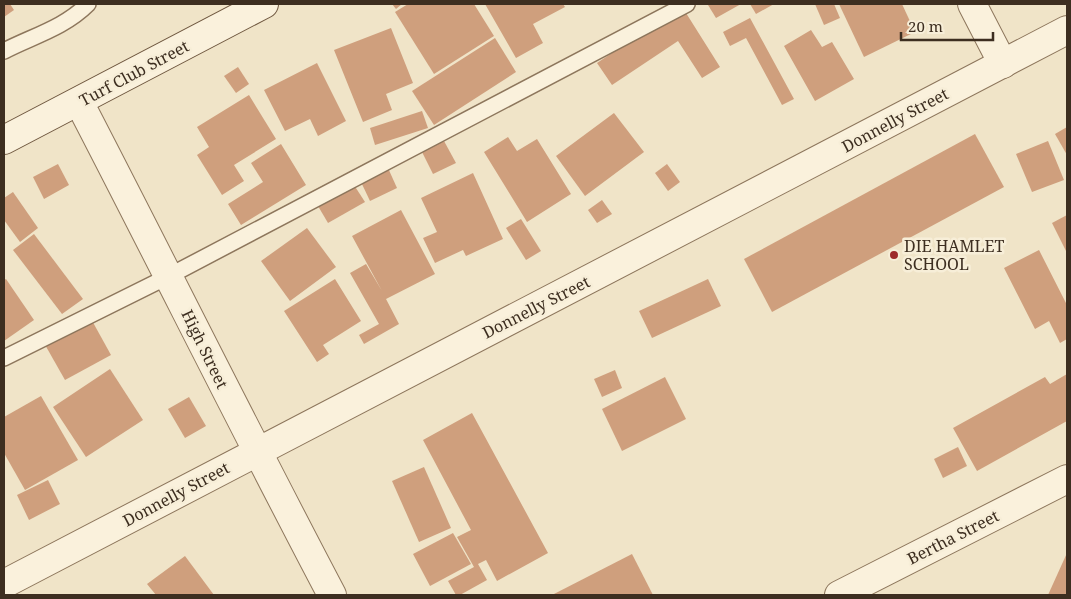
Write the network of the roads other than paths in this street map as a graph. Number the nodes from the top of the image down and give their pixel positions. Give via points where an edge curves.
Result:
1 (88, 4) edge
2 (264, 4) edge
3 (687, 4) edge
4 (972, 4) edge
5 (1067, 30) edge
6 (4, 51) edge
7 (1003, 64) junction
8 (79, 102) junction
9 (4, 140) edge
10 (169, 276) junction
11 (4, 358) edge
12 (256, 452) junction
13 (1067, 479) edge
14 (4, 584) edge
15 (332, 595) edge
16 (839, 595) edge

1 - 6 lane via 52,30
2 - 8 street, Turf Club Street
3 - 10 lane
4 - 7 street
5 - 7 street, Donnelly Street
7 - 12 street, Donnelly Street
8 - 9 street, Turf Club Street
8 - 10 street, High Street
10 - 11 lane
10 - 12 street, High Street
12 - 14 street, Donnelly Street
12 - 15 street, High Street
13 - 16 street, Bertha Street

